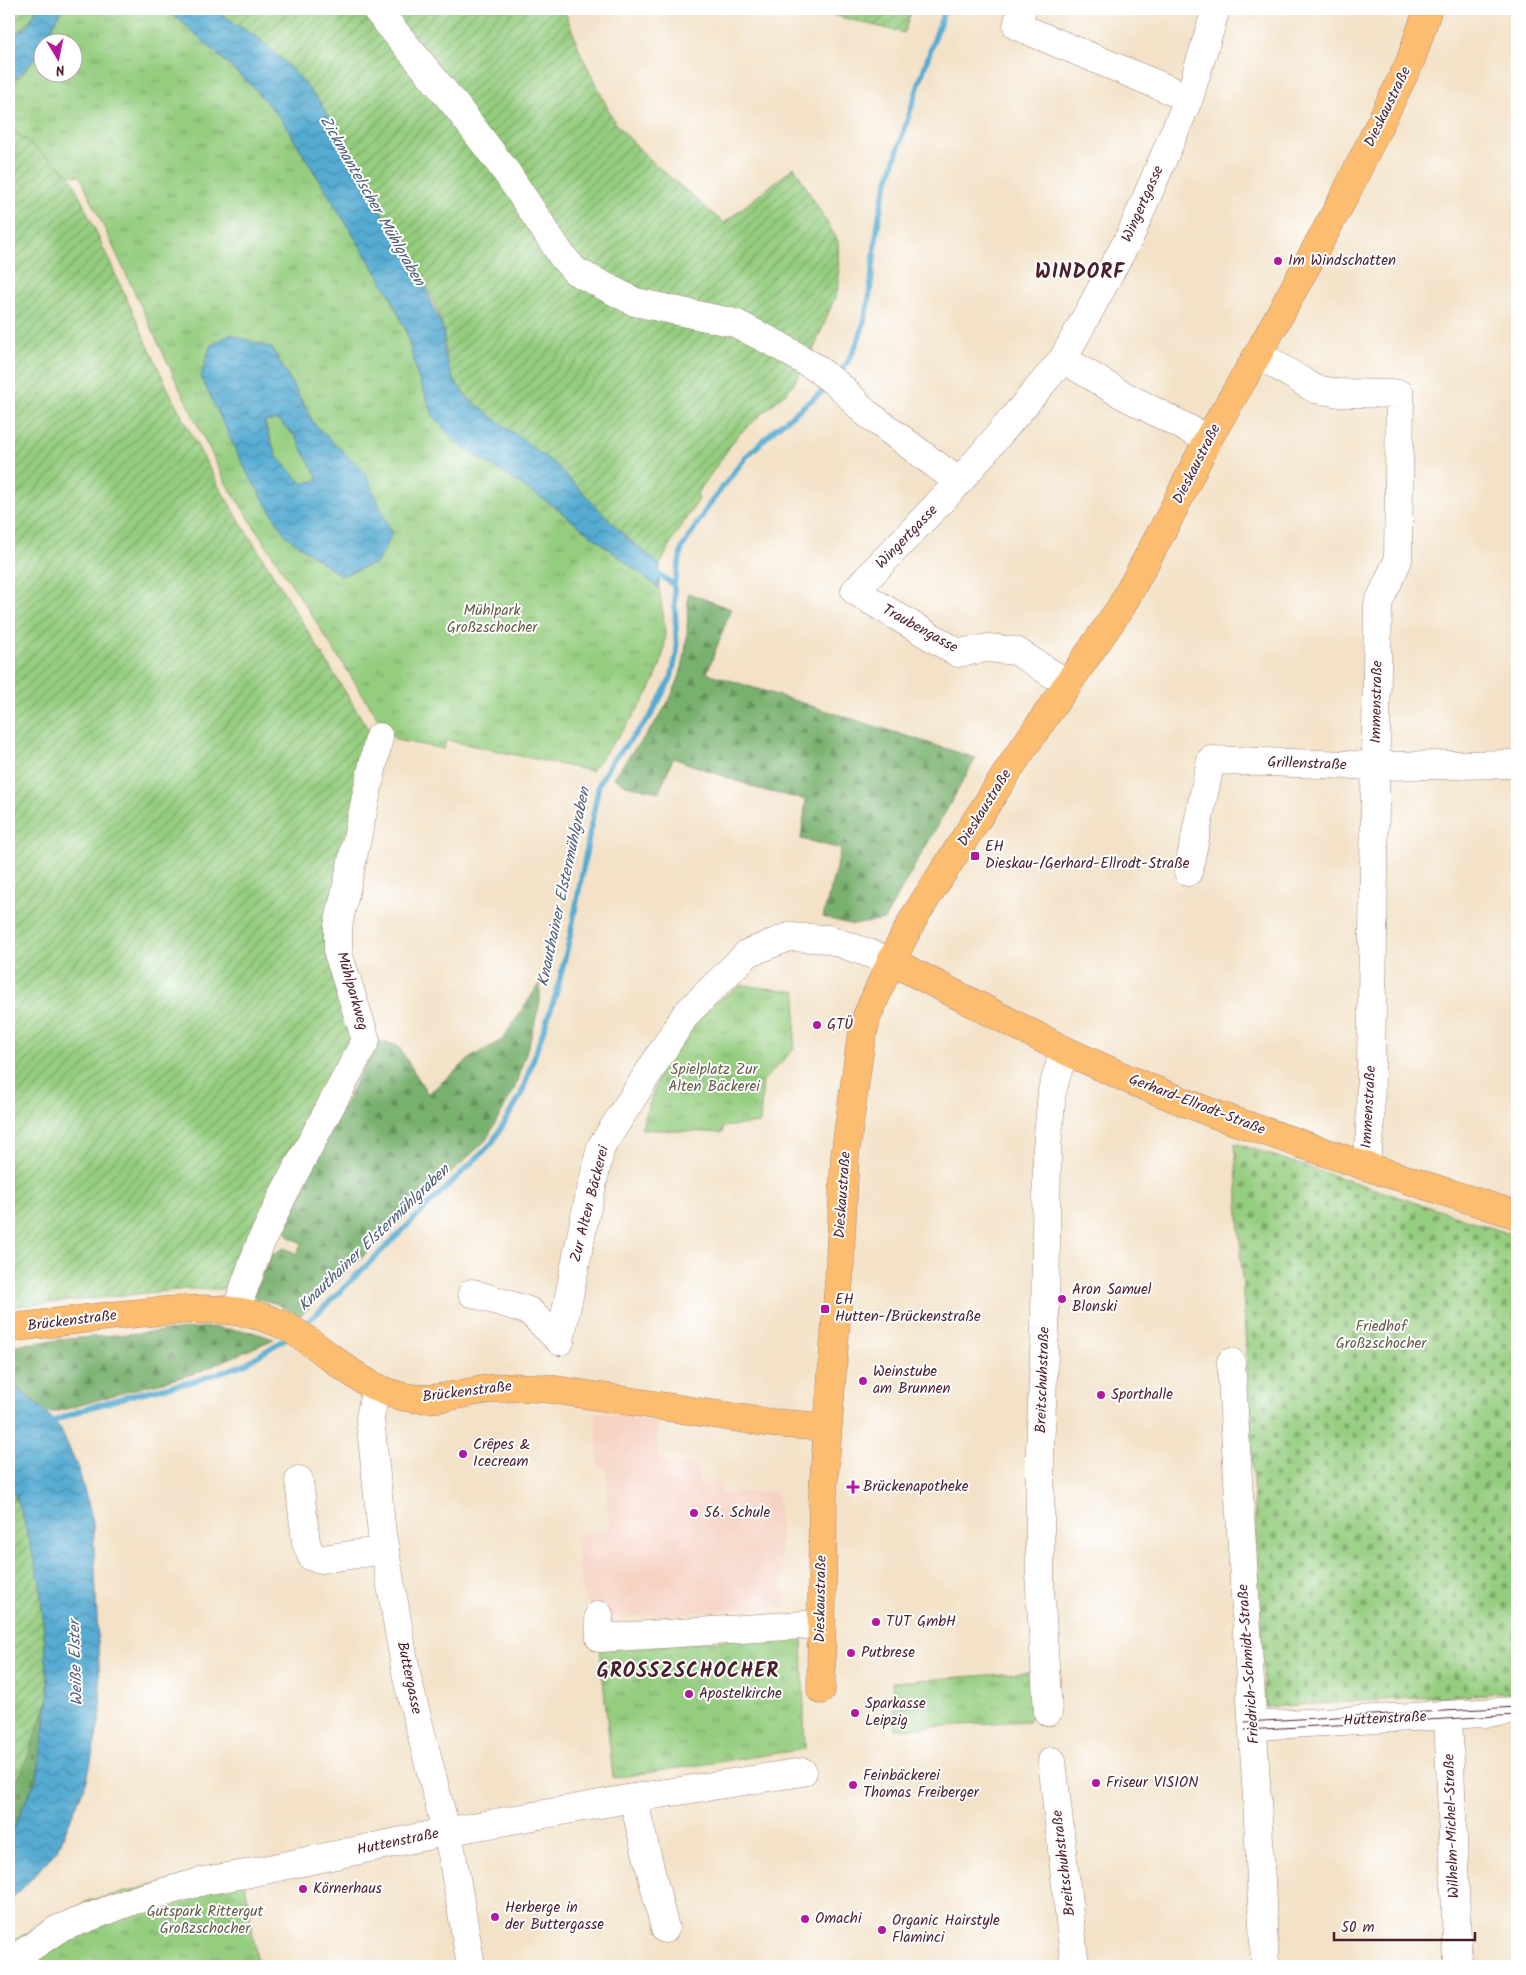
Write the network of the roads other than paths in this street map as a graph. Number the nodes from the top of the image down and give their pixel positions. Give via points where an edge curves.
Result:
1 (376, 9) edge
2 (1022, 9) edge
3 (1216, 9) edge
4 (1428, 9) edge
5 (1189, 98) junction
6 (1258, 354) junction
7 (1063, 359) junction
8 (1208, 439) junction
9 (959, 482) junction
10 (855, 592) joint
11 (1068, 684) junction
12 (379, 737) dead end
13 (1517, 764) edge
14 (1376, 766) junction
15 (1188, 872) dead end
16 (891, 961) junction
17 (1064, 1050) junction
18 (1364, 1166) junction
19 (1517, 1215) edge
20 (472, 1293) dead end
21 (236, 1310) junction
22 (9, 1328) edge
23 (1231, 1362) dead end
24 (376, 1387) junction
25 (828, 1427) junction
26 (299, 1480) dead end
27 (385, 1550) junction
28 (599, 1615) dead end
29 (820, 1624) junction
30 (821, 1690) dead end
31 (1517, 1711) edge
32 (1048, 1712) dead end
33 (1448, 1715) junction
34 (1253, 1726) junction
35 (1052, 1761) dead end
36 (803, 1772) dead end
37 (633, 1798) junction
38 (445, 1832) junction
39 (665, 1929) dead end
40 (14, 1966) edge
41 (471, 1966) edge
42 (1075, 1966) edge
43 (1265, 1966) edge
44 (1458, 1966) edge

1 - 9 street via 468,122 575,271 635,302 735,323 778,345 825,376 865,412
2 - 5 street via 1017,26
3 - 5 street, Wingertgasse
4 - 6 main road, Dieskaustraße via 1410,62 1343,199
5 - 7 street, Wingertgasse via 1130,236
6 - 8 main road, Dieskaustraße
6 - 14 street, Immenstraße via 1315,389 1339,393 1400,394 1398,560 1378,604
7 - 8 street via 1121,394
7 - 9 street, Wingertgasse
8 - 11 main road, Dieskaustraße via 1121,607
9 - 10 street, Wingertgasse
10 - 11 street, Traubengasse via 958,653 988,648 1016,651
11 - 16 main road, Dieskaustraße via 916,914
12 - 21 street, Mühlparkweg via 338,926 338,953 366,1040 286,1189 260,1244
13 - 14 street, Grillenstraße
14 - 15 street, Grillenstraße via 1211,760
14 - 18 street, Immenstraße via 1370,1133
16 - 17 main road, Gerhard-Ellrodt-Straße
16 - 20 street, Zur Alten Bäckerei via 828,939 789,937 748,953 686,1014 601,1147 560,1341 529,1311
16 - 25 main road, Dieskaustraße via 868,1016 845,1155
17 - 18 main road, Gerhard-Ellrodt-Straße via 1218,1115
17 - 32 street, Breitschuhstraße via 1052,1091 1047,1148 1040,1588
18 - 19 main road, Gerhard-Ellrodt-Straße
21 - 22 main road, Brückenstraße via 202,1308
21 - 24 main road, Brückenstraße via 284,1326
23 - 34 street, Friedrich-Schmidt-Straße
24 - 25 main road, Brückenstraße via 423,1400 519,1386 771,1423
24 - 27 street, Buttergasse via 370,1418
25 - 29 main road, Dieskaustraße
26 - 27 street via 306,1543 312,1557 322,1559
27 - 38 street, Buttergasse via 407,1678
28 - 29 street via 600,1638
29 - 30 main road, Dieskaustraße
31 - 33 street, Huttenstraße
33 - 34 street, Huttenstraße
33 - 44 street, Wilhelm-Michel-Straße
34 - 43 street, Friedrich-Schmidt-Straße
35 - 42 street, Breitschuhstraße
36 - 37 street, Huttenstraße
37 - 38 street, Huttenstraße
37 - 39 street
38 - 40 street, Huttenstraße via 204,1881 135,1900 58,1929 24,1952
38 - 41 street, Buttergasse via 452,1854

